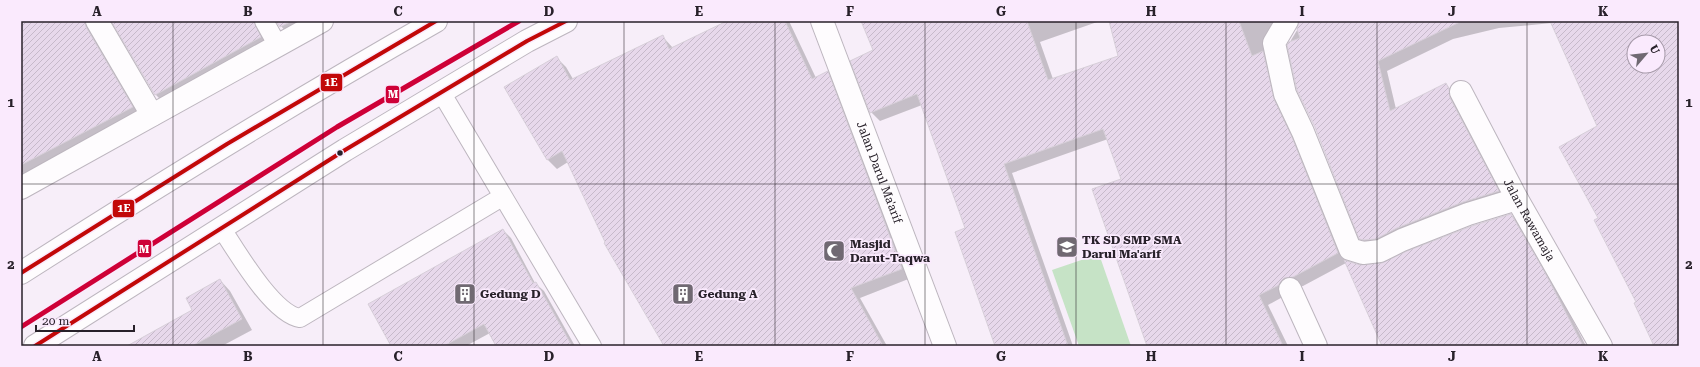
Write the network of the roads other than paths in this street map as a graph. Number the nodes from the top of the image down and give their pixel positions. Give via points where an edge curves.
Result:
1 (97, 21) edge
2 (264, 21) edge
3 (322, 21) edge
4 (436, 21) edge
5 (566, 21) edge
6 (822, 21) edge
7 (1287, 21) edge
8 (278, 46) junction
9 (440, 92) junction
10 (1461, 92) dead end
11 (152, 115) junction
12 (21, 188) edge
13 (502, 197) junction
14 (1517, 199) junction
15 (222, 228) junction
16 (22, 271) edge
17 (1290, 289) dead end
18 (35, 346) edge
19 (592, 346) edge
20 (945, 346) edge
21 (1316, 346) edge
22 (1601, 346) edge

1 - 11 street
2 - 8 lane
3 - 8 street
4 - 16 street via 326,84
5 - 9 street
6 - 20 street, Jalan Darul Ma'arif
7 - 14 street via 1274,43 1285,94 1350,248 1363,253 1380,251 1468,214
8 - 11 street
9 - 13 lane
9 - 15 street
10 - 14 street, Jalan Rawamaja
11 - 12 street
13 - 15 lane via 300,318 293,317 283,310 249,271
13 - 19 lane
14 - 22 street, Jalan Rawamaja
15 - 18 street
17 - 21 street

